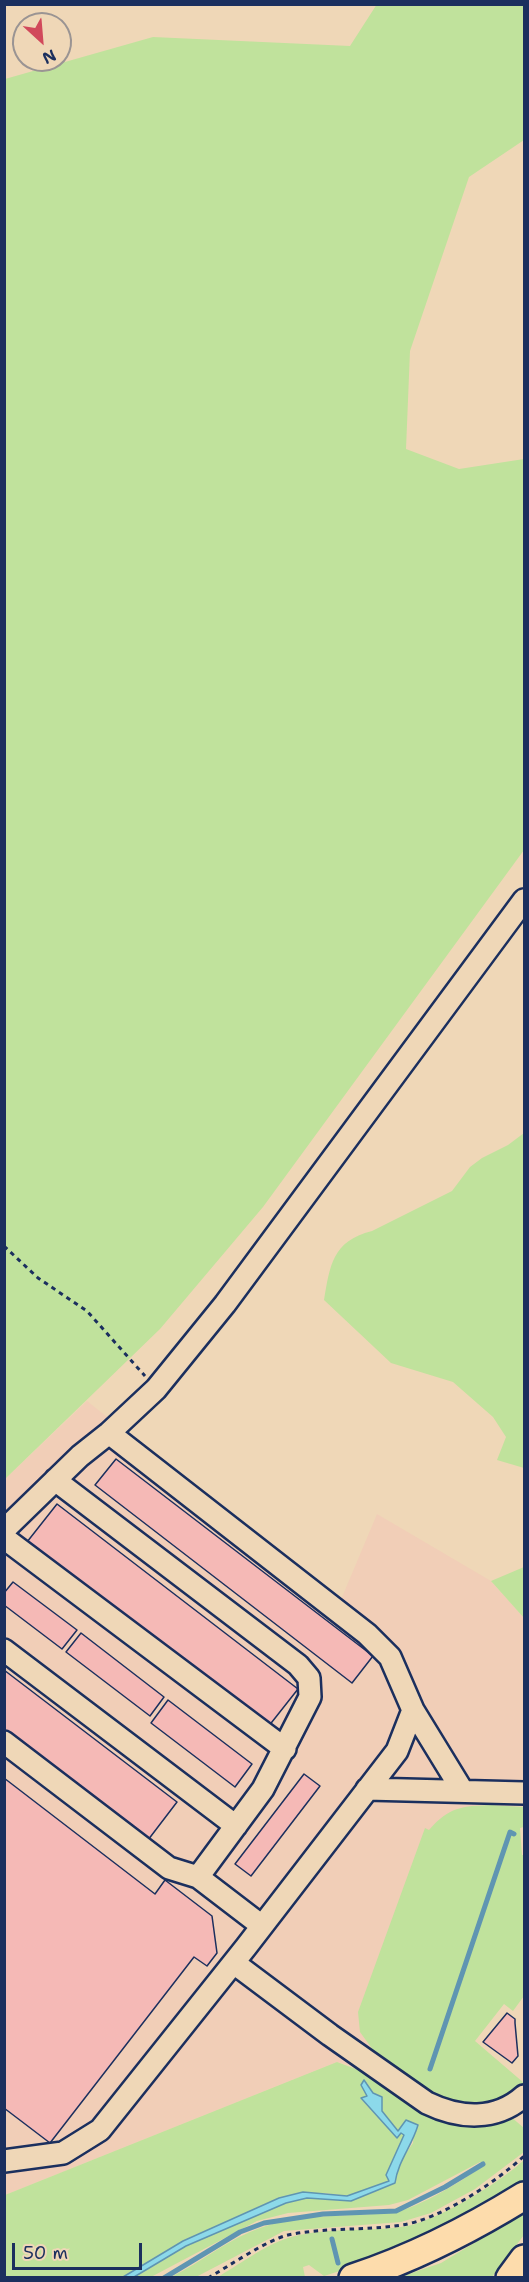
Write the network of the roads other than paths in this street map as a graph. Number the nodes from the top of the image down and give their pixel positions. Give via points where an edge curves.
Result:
1 (525, 900) edge
2 (109, 1434) junction
3 (55, 1480) junction
4 (4, 1530) edge
5 (4, 1538) edge
6 (4, 1650) edge
7 (412, 1710) junction
8 (4, 1742) edge
9 (285, 1749) junction
10 (367, 1789) junction
11 (462, 1790) junction
12 (525, 1793) edge
13 (236, 1826) junction
14 (198, 1878) junction
15 (262, 1926) junction
16 (234, 1963) junction
17 (525, 2096) edge
18 (7, 2158) edge
19 (525, 2196) edge
20 (525, 2259) edge
21 (352, 2277) edge
22 (510, 2277) edge

1 - 2 street via 225,1304 156,1389
2 - 3 street
2 - 7 street via 367,1634 390,1657
3 - 4 street
3 - 9 street via 309,1678 310,1697
5 - 9 street
6 - 13 street
7 - 10 street via 397,1751
7 - 11 street
8 - 14 street via 169,1868
9 - 13 street
10 - 11 street
10 - 15 street
11 - 12 street
13 - 14 street
14 - 15 street
15 - 16 street
16 - 17 street via 330,2035 444,2112 485,2115 507,2108
16 - 18 street via 100,2130 63,2153
19 - 21 main road via 468,2231 395,2264
20 - 22 main road

